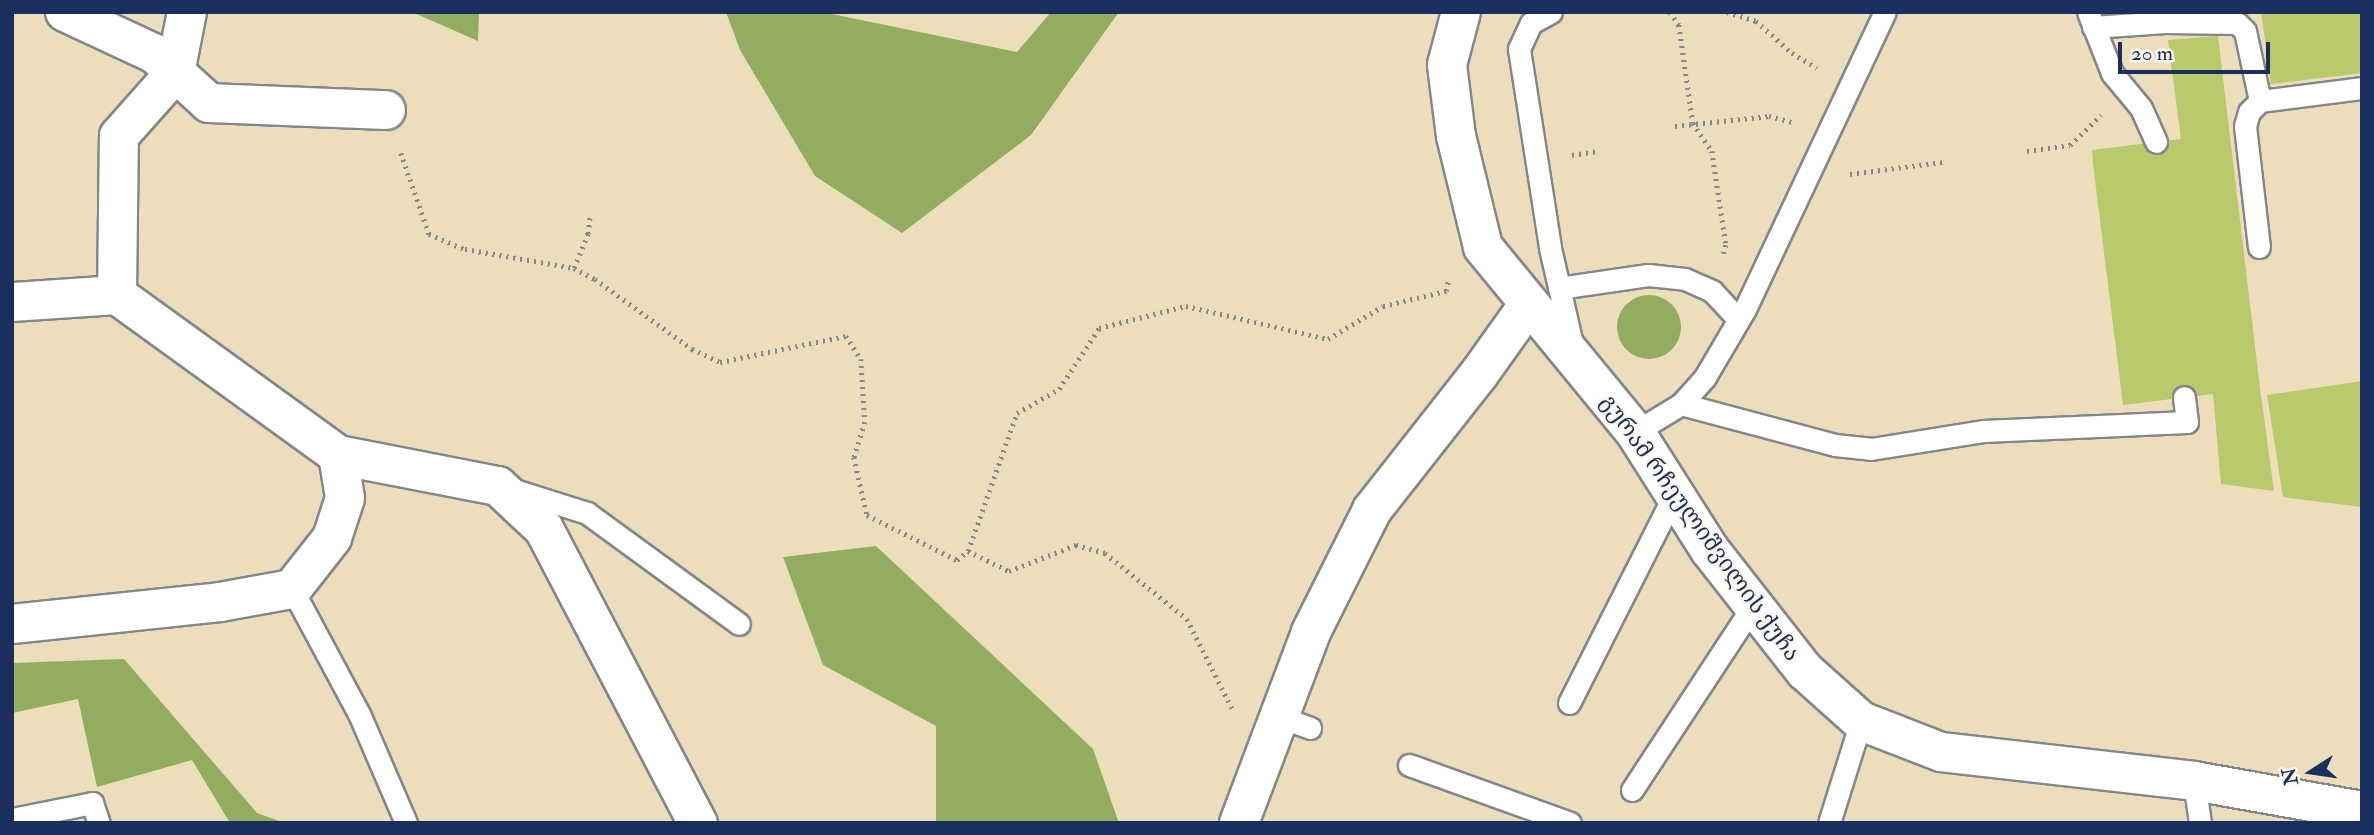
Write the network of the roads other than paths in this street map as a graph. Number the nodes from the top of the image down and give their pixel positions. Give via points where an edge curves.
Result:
1 (65, 12) edge
2 (187, 12) edge
3 (1461, 12) edge
4 (1551, 12) edge
5 (1885, 12) edge
6 (2090, 19) edge
7 (175, 73) junction
8 (2362, 88) edge
9 (2260, 101) junction
10 (386, 110) road end
11 (2156, 142) dead end
12 (2259, 247) dead end
13 (117, 295) junction
14 (1544, 296) junction
15 (12, 302) edge
16 (1738, 319) junction
17 (2184, 397) dead end
18 (1681, 404) junction
19 (1635, 432) junction
20 (338, 455) junction
21 (498, 486) junction
22 (1675, 493) junction
23 (292, 589) junction
24 (1752, 606) junction
25 (12, 624) edge
26 (739, 624) dead end
27 (1569, 704) dead end
28 (1861, 721) junction
29 (1409, 765) dead end
30 (2194, 781) junction
31 (1632, 790) dead end
32 (2362, 811) edge
33 (12, 819) edge
34 (99, 823) edge
35 (406, 823) edge
36 (698, 823) edge
37 (1239, 823) edge
38 (1570, 823) edge
39 (1829, 823) edge
40 (2200, 823) edge

1 - 7 street via 155,54
2 - 7 street
3 - 14 street, გურამ რჩეულიშვილის ქუჩა via 1447,65 1456,136 1483,247
4 - 14 lane via 1531,23 1519,49 1550,248
5 - 16 lane
6 - 9 lane via 2237,23 2245,31
6 - 11 lane via 2112,73 2141,108
7 - 10 street via 209,103
7 - 13 street via 119,136
8 - 9 lane
9 - 12 lane via 2249,111 2245,126
13 - 15 street
13 - 20 street
14 - 16 lane via 1648,275 1685,279 1712,291
14 - 19 street, გურამ რჩეულიშვილის ქუჩა via 1576,360
14 - 37 street via 1372,510 1311,632 1295,722
16 - 18 lane via 1705,377
17 - 18 lane via 2187,422 1983,431 1871,449 1835,445
18 - 19 lane
19 - 22 street, გურამ რჩეულიშვილის ქუჩა
20 - 21 street
20 - 23 street via 345,498 332,538
21 - 26 lane via 587,513
21 - 36 street via 544,529
22 - 24 street, გურამ რჩეულიშვილის ქუჩა
22 - 27 lane
23 - 25 street via 220,602
23 - 35 lane via 360,716
24 - 28 street, გურამ რჩეულიშვილის ქუჩა via 1805,671
24 - 31 lane
28 - 30 street, გურამ რჩეულიშვილის ქუჩა via 1941,752
28 - 39 lane
29 - 38 lane
30 - 32 street, გურამ რჩეულიშვილის ქუჩა
30 - 40 lane
33 - 34 lane via 92,803

